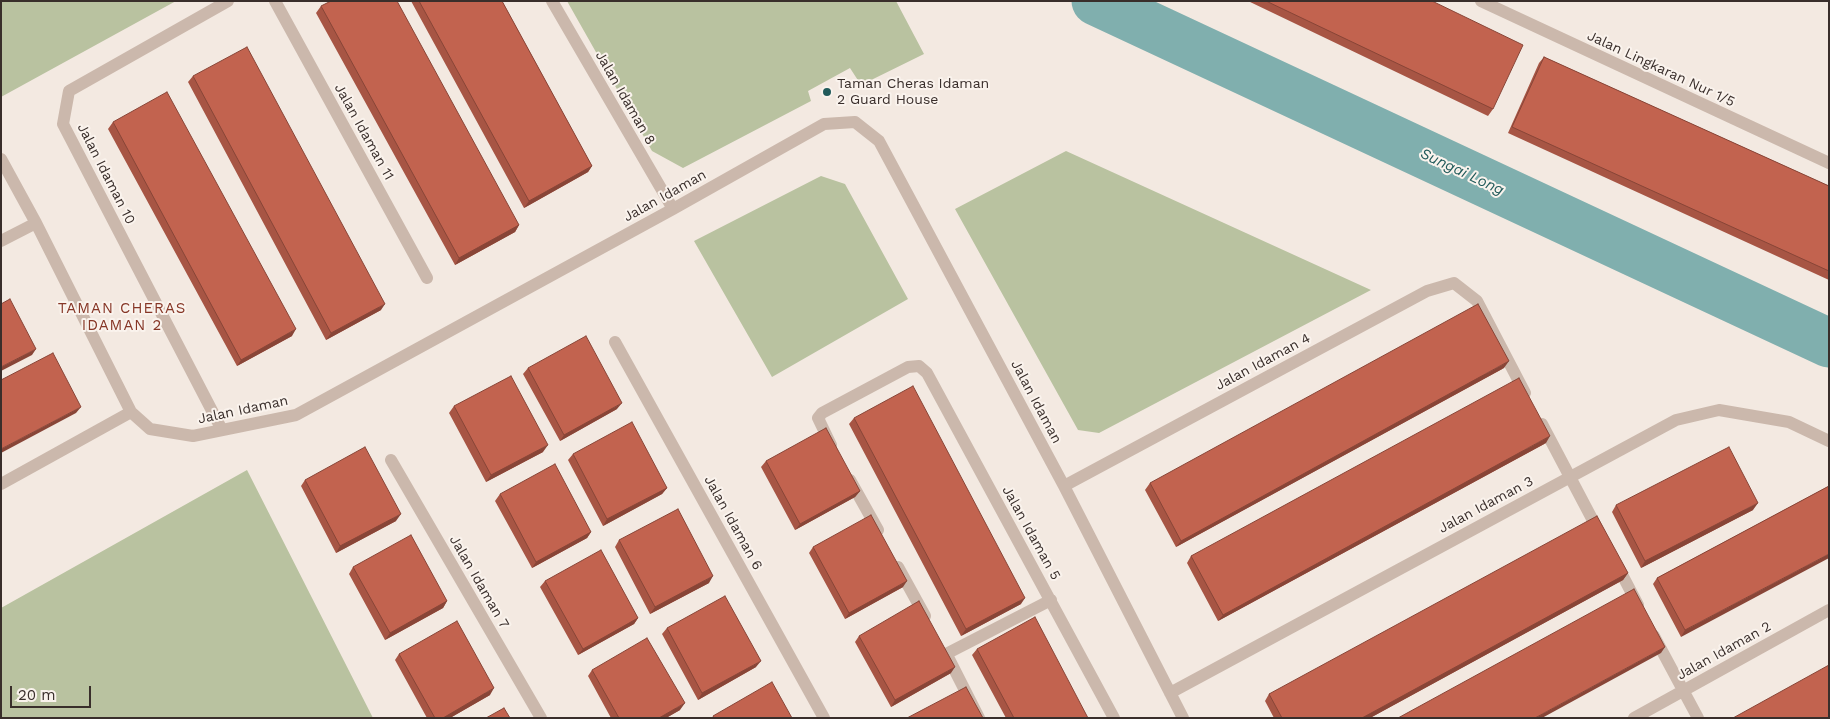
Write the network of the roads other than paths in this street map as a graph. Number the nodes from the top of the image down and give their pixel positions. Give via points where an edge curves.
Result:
1 (228, 1) edge
2 (275, 1) edge
3 (552, 1) edge
4 (1481, 1) edge
5 (1, 159) edge
6 (1829, 163) edge
7 (673, 209) junction
8 (36, 222) junction
9 (1, 241) edge
10 (427, 278) dead end
11 (615, 342) dead end
12 (132, 412) junction
13 (222, 430) junction
14 (1829, 441) edge
15 (391, 460) dead end
16 (1570, 476) junction
17 (1, 484) edge
18 (1064, 486) junction
19 (1051, 600) junction
20 (1829, 610) edge
21 (932, 628) edge
22 (1683, 690) junction
23 (1170, 692) junction
24 (541, 718) edge
25 (824, 718) edge
26 (979, 718) edge
27 (1114, 718) edge
28 (1183, 718) edge
29 (1634, 718) edge
30 (1698, 718) edge

1 - 13 street, Jalan Idaman 10 via 69,90 63,124
2 - 10 street, Jalan Idaman 11
3 - 7 street, Jalan Idaman 8
4 - 6 street, Jalan Lingkaran Nur 1/5
5 - 8 street, Jalan Idaman
7 - 13 street, Jalan Idaman via 296,415
7 - 18 street, Jalan Idaman via 824,124 855,122 879,141
8 - 9 street
8 - 12 street, Jalan Idaman
11 - 25 street, Jalan Idaman 6
12 - 13 street, Jalan Idaman via 150,429 193,436
12 - 17 street
14 - 16 street, Jalan Idaman 3 via 1788,422 1719,410 1676,420
15 - 24 street, Jalan Idaman 7
16 - 18 street, Jalan Idaman 4 via 1477,300 1454,284 1427,291
16 - 22 street
16 - 23 street, Jalan Idaman 3
18 - 23 street, Jalan Idaman
19 - 21 street, Jalan Idaman 5 via 927,373 919,366 908,367 818,418
19 - 26 street via 944,650
19 - 27 street, Jalan Idaman 5
20 - 22 street, Jalan Idaman 2
22 - 29 street, Jalan Idaman 2
22 - 30 street
23 - 28 street, Jalan Idaman

